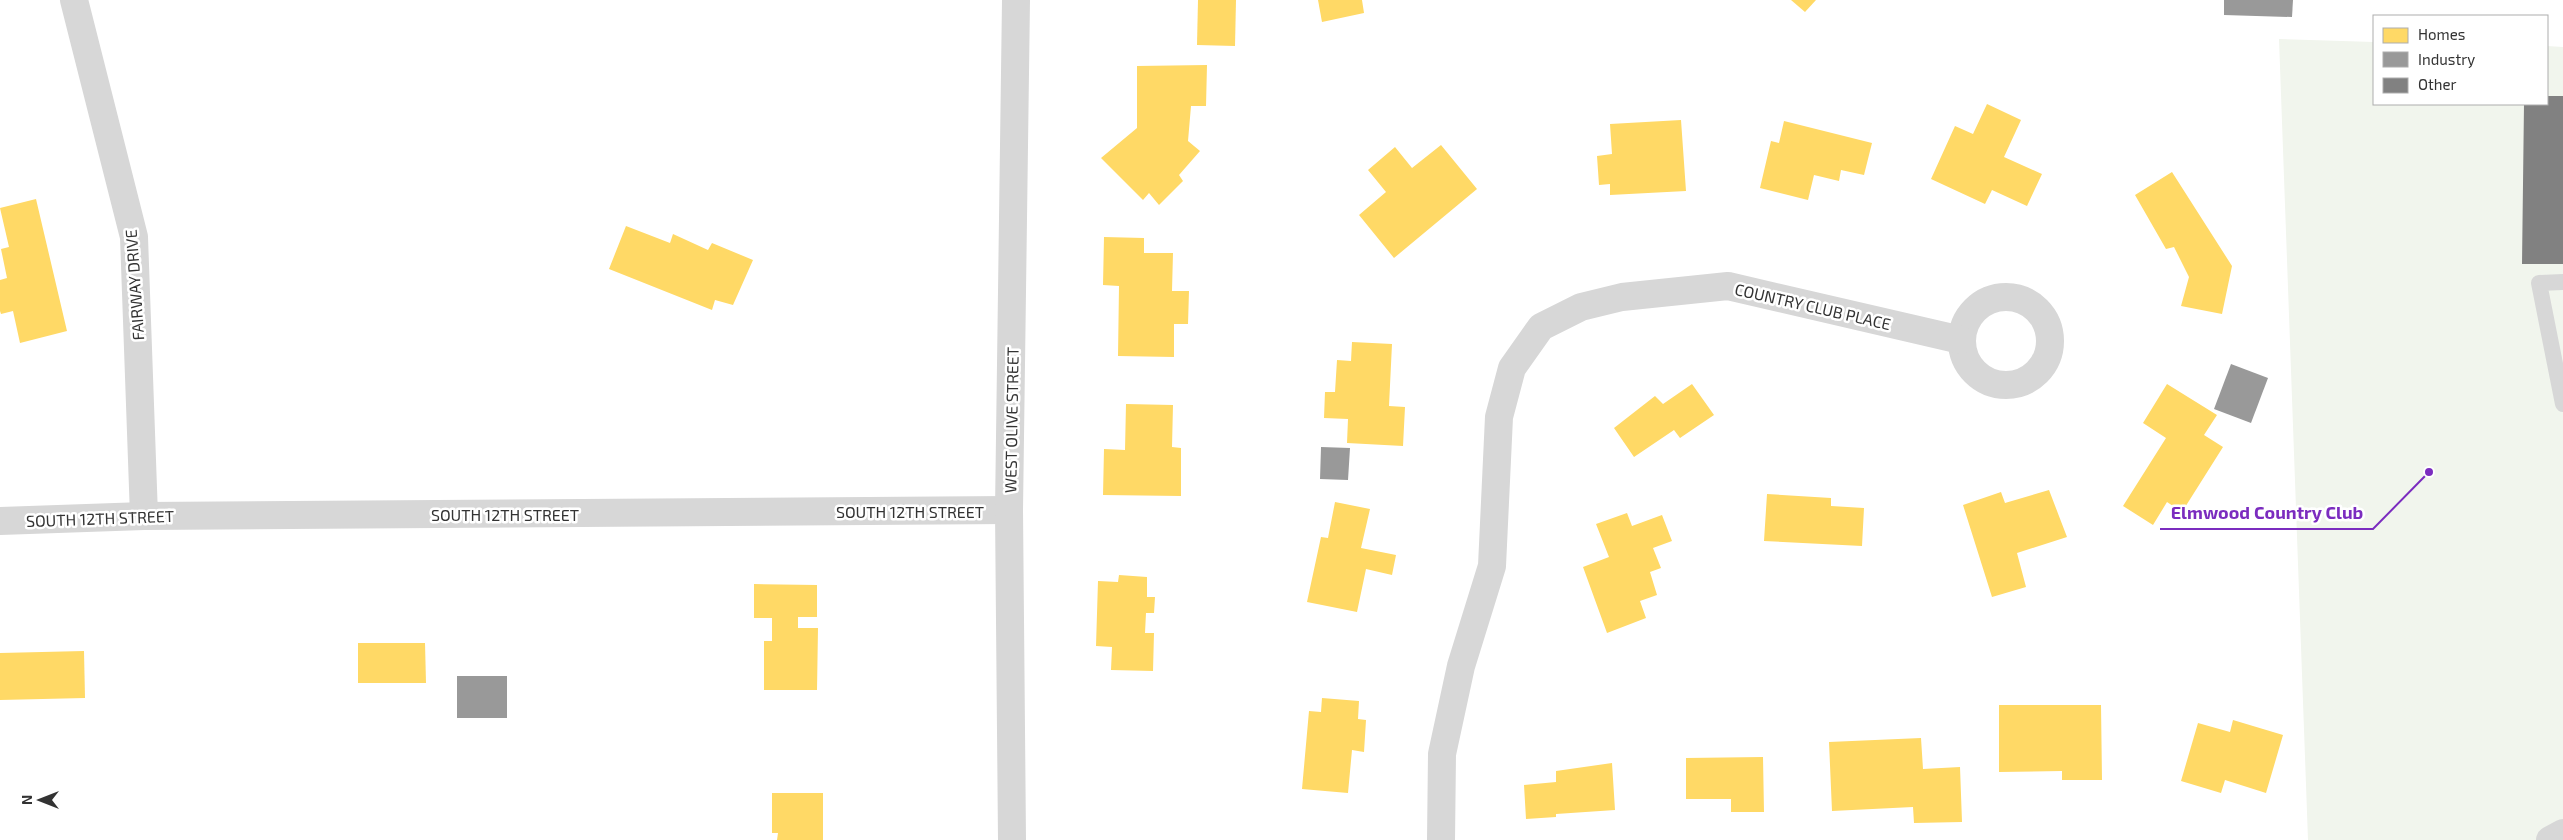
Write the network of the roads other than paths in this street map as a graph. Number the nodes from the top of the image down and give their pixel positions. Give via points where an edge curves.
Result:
1 (74, 0) edge
2 (1016, 0) edge
3 (2563, 282) edge
4 (1961, 340) dead end
5 (2563, 404) edge
6 (1009, 510) junction
7 (144, 516) junction
8 (0, 521) edge
9 (2563, 833) edge
10 (1012, 840) edge
11 (1441, 840) edge
12 (2550, 840) edge

1 - 7 street, FAIRWAY DRIVE via 134,237
2 - 6 street, WEST OLIVE STREET
3 - 5 lane via 2539,283
4 - 11 street, COUNTRY CLUB PLACE via 1728,286 1622,296 1580,307 1541,327 1512,368 1499,417 1492,566 1461,666 1442,754
6 - 7 street, SOUTH 12TH STREET
6 - 10 street, WEST OLIVE STREET
7 - 8 street, SOUTH 12TH STREET
9 - 12 street

